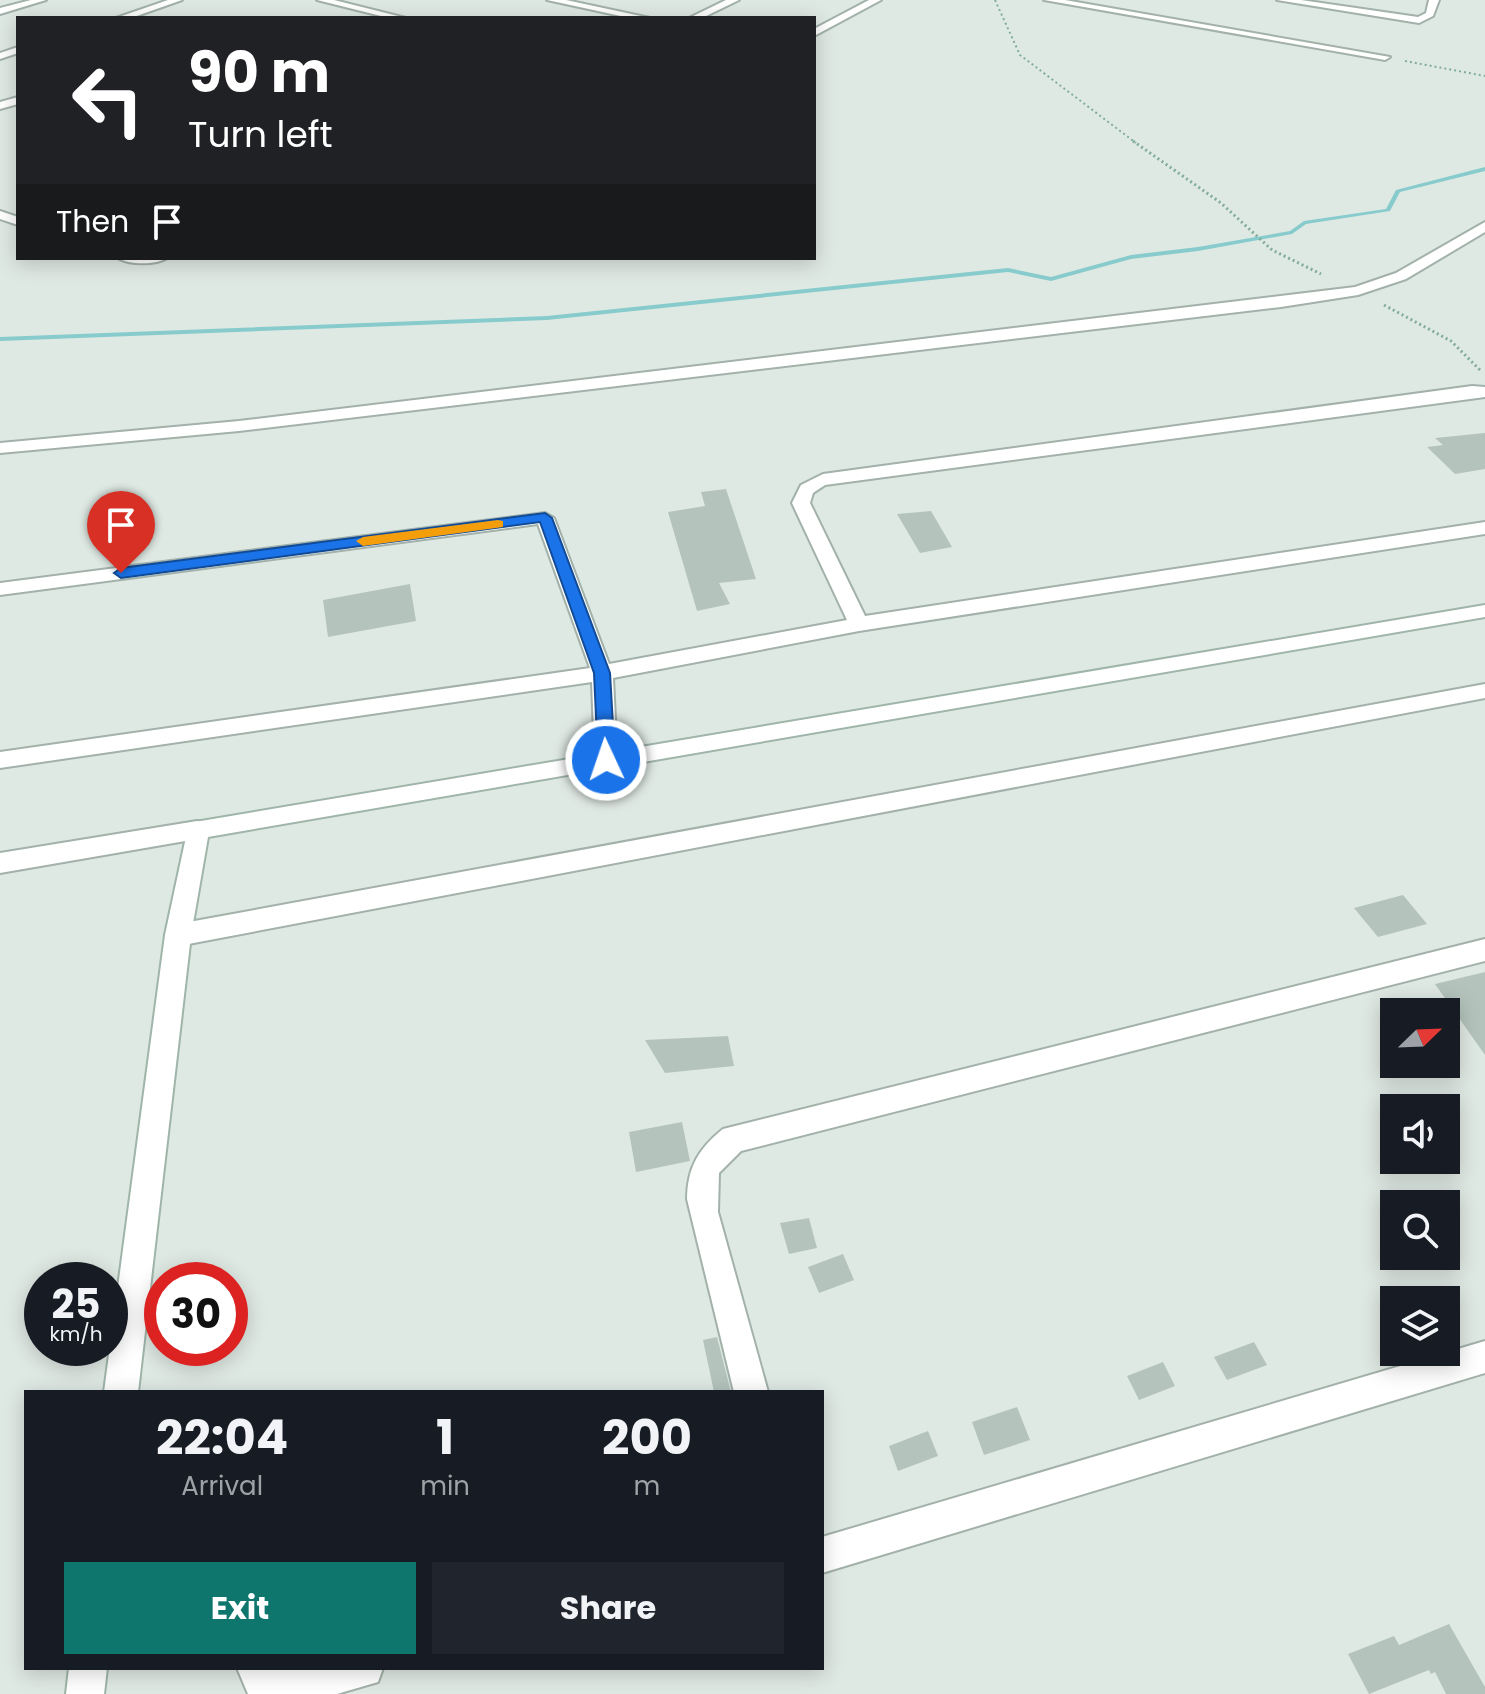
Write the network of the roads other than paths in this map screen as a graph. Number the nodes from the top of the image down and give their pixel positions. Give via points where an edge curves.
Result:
1 (41, 0) edge
2 (177, 0) edge
3 (322, 0) edge
4 (552, 0) edge
5 (734, 0) edge
6 (876, 0) edge
7 (1049, 0) edge
8 (1282, 0) edge
9 (1434, 0) edge
10 (1150, 7) dead end
11 (0, 11) edge
12 (145, 11) junction
13 (160, 14) dead end
14 (1139, 15) junction
15 (128, 16) edge
16 (392, 16) edge
17 (635, 16) edge
18 (698, 16) edge
19 (816, 32) edge
20 (1385, 57) road end
21 (1485, 226) edge
22 (1485, 392) edge
23 (0, 448) edge
24 (1485, 528) edge
25 (0, 589) edge
26 (1485, 611) edge
27 (859, 624) junction
28 (602, 673) junction
29 (1485, 691) edge
30 (0, 760) edge
31 (606, 760) junction
32 (197, 830) junction
33 (0, 863) edge
34 (178, 935) junction
35 (1485, 950) edge
36 (1485, 1357) edge
37 (121, 1390) edge
38 (750, 1390) edge
39 (824, 1554) edge
40 (88, 1670) edge
41 (352, 1670) edge
42 (263, 1685) edge
43 (85, 1694) edge

1 - 11 street
2 - 12 street
3 - 16 street
4 - 17 street
5 - 18 street
6 - 19 street
7 - 14 street
8 - 9 street via 1419,20 1430,14
10 - 14 street
12 - 13 street
12 - 15 street
14 - 20 street
21 - 23 street via 1401,276 1358,291 406,407
22 - 27 street via 812,484 801,503
24 - 27 street
25 - 28 street via 545,518
26 - 31 street
27 - 28 street
28 - 30 street
28 - 31 street
29 - 34 street
31 - 32 street
32 - 33 street
32 - 34 street
34 - 37 street
35 - 38 street via 733,1139 712,1154 701,1181 703,1212
36 - 39 street
40 - 43 street
41 - 42 street

